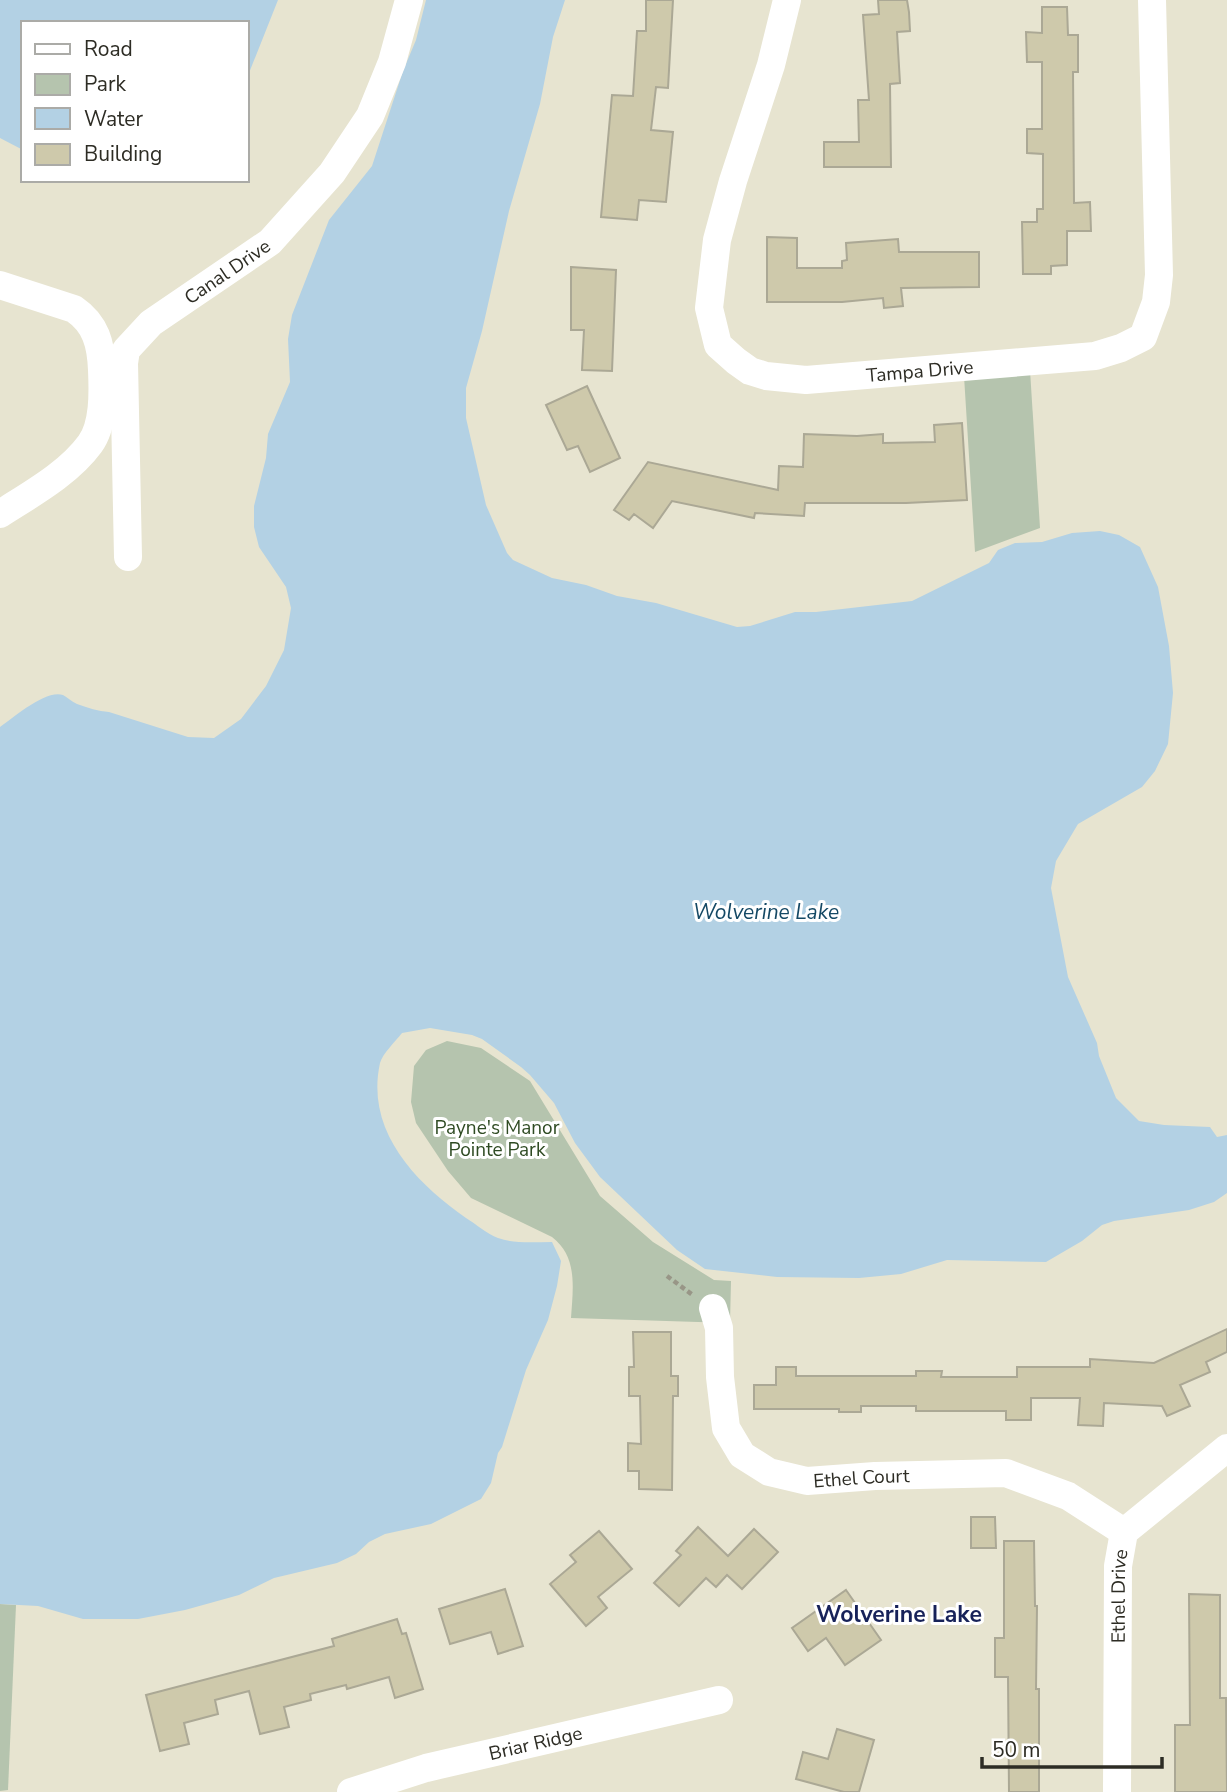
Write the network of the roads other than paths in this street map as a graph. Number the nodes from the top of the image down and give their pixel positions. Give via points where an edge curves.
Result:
1 (409, 0) edge
2 (787, 0) edge
3 (1152, 0) edge
4 (0, 285) edge
5 (114, 390) junction
6 (0, 514) edge
7 (128, 557) dead end
8 (713, 1308) road end
9 (1227, 1448) edge
10 (1124, 1532) junction
11 (719, 1700) dead end
12 (351, 1792) edge
13 (1117, 1792) edge

1 - 5 street, Canal Drive via 370,117 332,173 270,242 150,323 126,350
2 - 3 street, Tampa Drive via 718,240 709,308 718,345 736,361 766,376 806,380 1094,356 1143,337 1156,302 1159,275
4 - 5 street via 84,316 98,339
5 - 6 street via 91,443 47,484
5 - 7 street, Canal Drive
8 - 10 street, Ethel Court via 719,1328 726,1428 742,1455 769,1472 807,1481 1006,1474 1068,1496
9 - 10 street, Ethel Drive
10 - 13 street, Ethel Drive via 1118,1566
11 - 12 street, Briar Ridge via 426,1768

